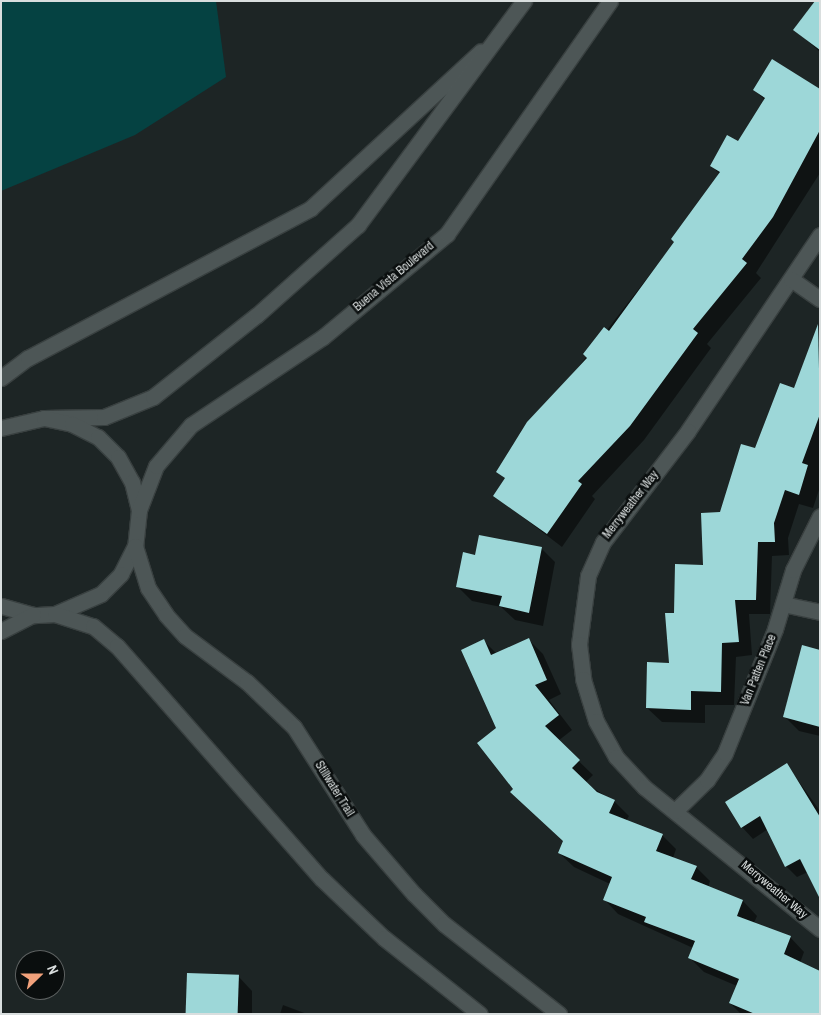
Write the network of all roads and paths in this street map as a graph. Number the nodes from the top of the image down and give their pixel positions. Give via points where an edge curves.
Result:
1 (524, 1) edge
2 (610, 1) edge
3 (514, 18) junction
4 (820, 235) edge
5 (791, 279) junction
6 (820, 299) edge
7 (1, 378) edge
8 (44, 418) junction
9 (1, 428) edge
10 (138, 510) junction
11 (820, 516) edge
12 (135, 546) junction
13 (783, 604) junction
14 (1, 606) edge
15 (820, 612) edge
16 (55, 614) junction
17 (34, 615) junction
18 (1, 631) edge
19 (675, 811) junction
20 (820, 929) edge
21 (480, 1014) edge
22 (559, 1014) edge

1 - 3 main road, Buena Vista Boulevard
2 - 10 main road, Buena Vista Boulevard via 447,234 323,337 191,425 156,466
3 - 7 main road via 311,208 28,358
3 - 8 main road, Buena Vista Boulevard via 358,225 257,315 153,397 104,417
4 - 5 main road, Merryweather Way
5 - 6 main road
5 - 19 main road, Merryweather Way via 688,431 622,513 588,576 579,644 583,679 596,721 616,757
8 - 9 main road, Buena Vista Boulevard
8 - 10 main road, Buena Vista Boulevard via 72,424 98,437 118,457 132,482
10 - 12 main road, Buena Vista Boulevard
11 - 13 main road, Van Patten Place via 793,570
12 - 16 main road, Buena Vista Boulevard via 121,574 101,594
12 - 22 main road, Stillwater Trail via 148,588 166,615 186,636 247,682 294,728 364,835 414,894 444,924
13 - 15 main road
13 - 19 main road, Van Patten Place via 725,753 707,780
14 - 17 main road, Buena Vista Boulevard
16 - 17 main road, Buena Vista Boulevard
16 - 21 main road via 93,626 117,646 322,879 384,938
17 - 18 main road, Buena Vista Boulevard
19 - 20 main road, Merryweather Way

